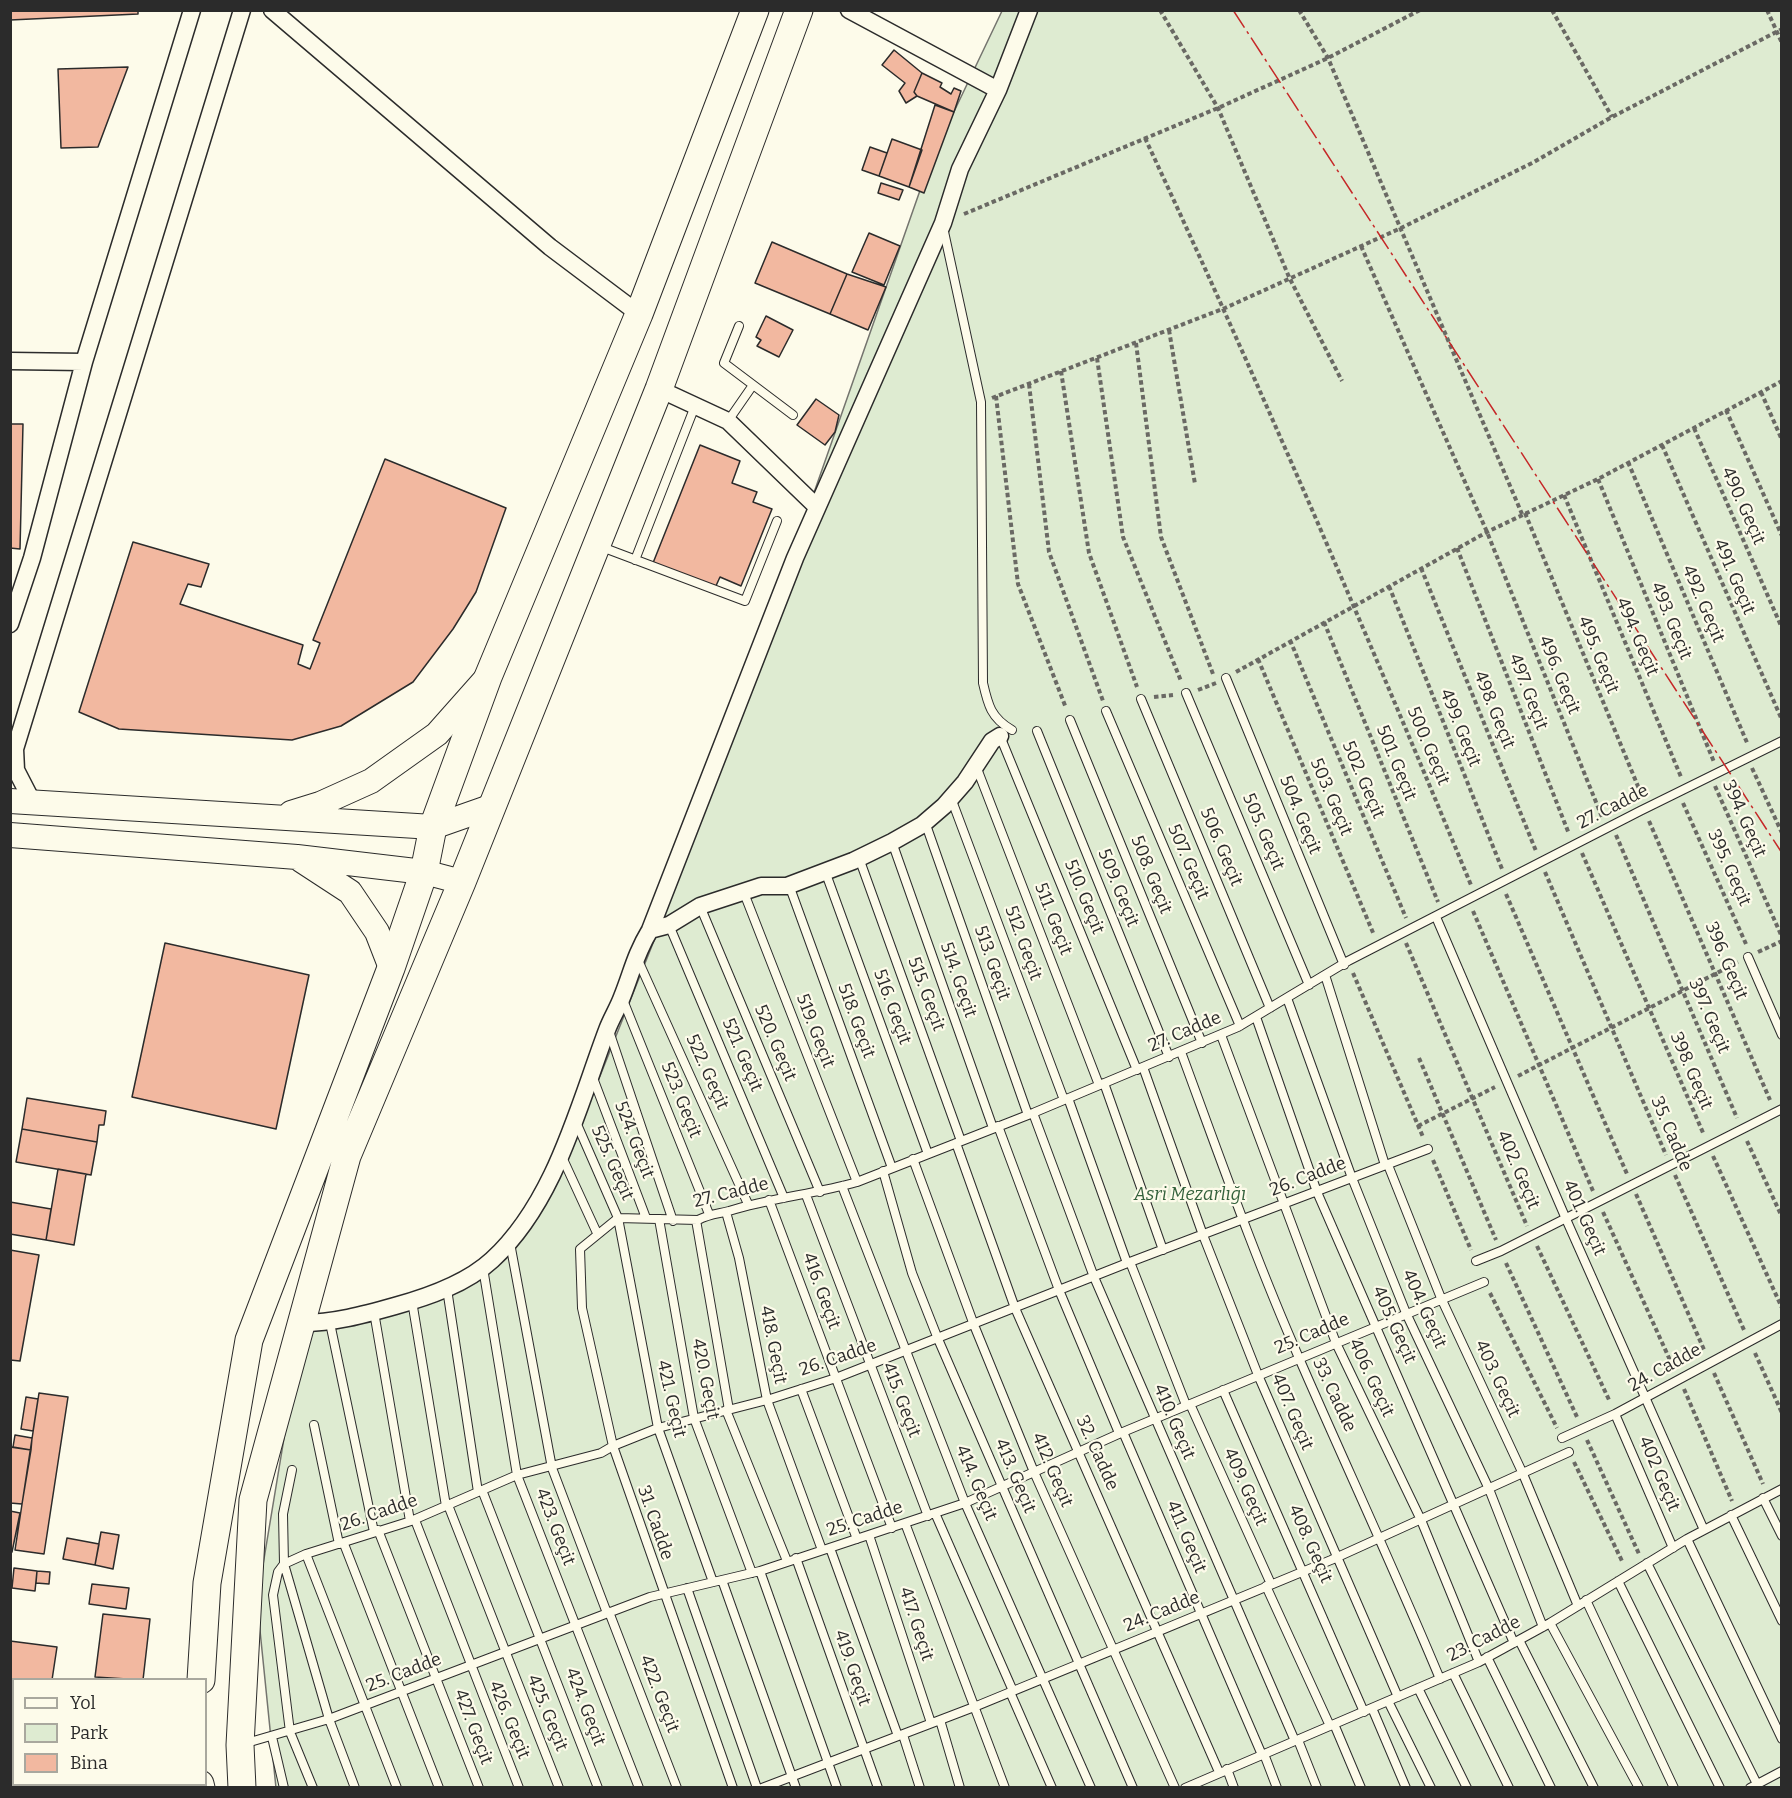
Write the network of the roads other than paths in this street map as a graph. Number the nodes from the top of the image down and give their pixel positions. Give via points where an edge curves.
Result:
1 (192, 10) edge
2 (242, 10) edge
3 (272, 10) edge
4 (755, 10) edge
5 (799, 10) edge
6 (849, 10) edge
7 (1029, 10) edge
8 (998, 90) junction
9 (943, 223) junction
10 (639, 314) junction
11 (739, 326) dead end
12 (10, 361) edge
13 (84, 362) junction
14 (753, 385) junction
15 (659, 389) junction
16 (695, 406) junction
17 (793, 415) dead end
18 (728, 421) junction
19 (817, 507) junction
20 (777, 521) dead end
21 (596, 545) junction
22 (635, 560) junction
23 (10, 624) edge
24 (488, 677) junction
25 (1226, 678) road end
26 (1186, 693) road end
27 (1141, 699) road end
28 (1106, 711) road end
29 (1070, 720) road end
30 (1037, 731) dead end
31 (1006, 733) junction
32 (1782, 741) edge
33 (976, 765) junction
34 (951, 798) junction
35 (22, 802) edge
36 (490, 807) junction
37 (276, 818) junction
38 (925, 822) junction
39 (433, 827) junction
40 (10, 835) edge
41 (892, 842) junction
42 (297, 857) junction
43 (859, 858) junction
44 (825, 871) junction
45 (424, 872) junction
46 (462, 882) junction
47 (789, 885) junction
48 (744, 893) junction
49 (700, 906) junction
50 (1439, 915) junction
51 (669, 925) junction
52 (650, 930) junction
53 (635, 954) junction
54 (1750, 956) road end
55 (1344, 965) junction
56 (391, 968) junction
57 (1324, 975) junction
58 (1309, 985) junction
59 (622, 998) junction
60 (1287, 998) junction
61 (1270, 1008) junction
62 (1256, 1017) junction
63 (1240, 1026) junction
64 (608, 1028) junction
65 (1221, 1035) junction
66 (1782, 1035) edge
67 (1202, 1043) junction
68 (1181, 1052) junction
69 (1169, 1057) junction
70 (1140, 1069) junction
71 (592, 1075) junction
72 (1101, 1084) junction
73 (1066, 1099) junction
74 (1779, 1111) edge
75 (1031, 1114) junction
76 (575, 1121) junction
77 (995, 1127) junction
78 (958, 1142) junction
79 (1428, 1149) dead end
80 (928, 1154) junction
81 (561, 1155) junction
82 (914, 1159) junction
83 (1387, 1165) junction
84 (892, 1168) junction
85 (882, 1172) junction
86 (1352, 1178) junction
87 (857, 1182) junction
88 (842, 1186) junction
89 (820, 1192) junction
90 (1317, 1192) junction
91 (806, 1195) junction
92 (784, 1198) junction
93 (770, 1200) junction
94 (748, 1204) junction
95 (1283, 1205) junction
96 (726, 1212) junction
97 (708, 1214) junction
98 (618, 1218) junction
99 (646, 1218) junction
100 (659, 1219) junction
101 (1566, 1219) junction
102 (696, 1220) junction
103 (1242, 1220) junction
104 (674, 1221) junction
105 (597, 1233) junction
106 (1203, 1235) junction
107 (509, 1240) junction
108 (1163, 1250) junction
109 (1476, 1261) dead end
110 (1128, 1263) junction
111 (482, 1267) junction
112 (1094, 1276) junction
113 (1485, 1282) dead end
114 (447, 1289) junction
115 (1059, 1290) junction
116 (1441, 1298) junction
117 (412, 1301) junction
118 (1015, 1308) junction
119 (374, 1312) junction
120 (1406, 1313) junction
121 (301, 1323) junction
122 (330, 1323) junction
123 (1782, 1324) edge
124 (974, 1325) junction
125 (1376, 1325) junction
126 (938, 1339) junction
127 (1336, 1343) junction
128 (905, 1352) junction
129 (1299, 1358) junction
130 (870, 1365) junction
131 (1258, 1375) junction
132 (836, 1378) junction
133 (801, 1389) junction
134 (1223, 1390) junction
135 (1646, 1397) junction
136 (767, 1400) junction
137 (1188, 1404) junction
138 (727, 1410) junction
139 (1615, 1414) junction
140 (694, 1418) junction
141 (1155, 1418) junction
142 (314, 1425) dead end
143 (658, 1428) junction
144 (1121, 1432) junction
145 (1562, 1438) dead end
146 (613, 1446) junction
147 (1078, 1451) junction
148 (1569, 1452) dead end
149 (552, 1467) junction
150 (292, 1470) dead end
151 (1034, 1472) junction
152 (1523, 1474) junction
153 (517, 1475) junction
154 (1001, 1487) junction
155 (1489, 1489) junction
156 (1782, 1489) edge
157 (480, 1491) junction
158 (1763, 1498) junction
159 (965, 1503) junction
160 (1455, 1505) junction
161 (447, 1506) junction
162 (932, 1514) junction
163 (1731, 1515) junction
164 (412, 1520) junction
165 (1421, 1520) junction
166 (905, 1523) junction
167 (892, 1528) junction
168 (1704, 1530) junction
169 (376, 1531) junction
170 (868, 1535) junction
171 (1782, 1536) edge
172 (1381, 1538) junction
173 (857, 1539) junction
174 (1687, 1539) junction
175 (341, 1544) junction
176 (1673, 1548) junction
177 (826, 1549) junction
178 (306, 1554) junction
179 (1337, 1557) junction
180 (792, 1560) junction
181 (284, 1564) junction
182 (1646, 1564) junction
183 (1304, 1571) junction
184 (756, 1572) junction
185 (722, 1580) junction
186 (1618, 1581) junction
187 (713, 1582) junction
188 (1269, 1585) junction
189 (687, 1588) junction
190 (663, 1594) junction
191 (1233, 1600) junction
192 (1586, 1600) junction
193 (1578, 1606) junction
194 (608, 1612) junction
195 (1201, 1614) junction
196 (1782, 1621) edge
197 (574, 1625) junction
198 (1547, 1625) junction
199 (1159, 1631) junction
200 (541, 1638) junction
201 (1516, 1642) junction
202 (1113, 1650) junction
203 (505, 1651) junction
204 (1483, 1659) junction
205 (1078, 1664) junction
206 (469, 1665) junction
207 (1453, 1673) junction
208 (201, 1678) edge
209 (436, 1678) junction
210 (1044, 1678) junction
211 (1440, 1679) junction
212 (1418, 1688) junction
213 (1011, 1691) junction
214 (401, 1692) junction
215 (1398, 1697) junction
216 (1388, 1701) junction
217 (365, 1706) junction
218 (974, 1707) junction
219 (1368, 1710) junction
220 (328, 1719) junction
221 (936, 1722) junction
222 (1332, 1725) junction
223 (291, 1732) junction
224 (900, 1735) junction
225 (272, 1737) junction
226 (1782, 1739) edge
227 (1297, 1740) junction
228 (240, 1745) junction
229 (863, 1748) junction
230 (1263, 1755) junction
231 (827, 1762) junction
232 (1223, 1771) junction
233 (1782, 1771) edge
234 (791, 1776) junction
235 (1196, 1785) edge
236 (1752, 1786) edge
237 (242, 1788) edge
238 (284, 1788) edge
239 (313, 1788) edge
240 (355, 1788) edge
241 (397, 1788) edge
242 (439, 1788) edge
243 (479, 1788) edge
244 (519, 1788) edge
245 (559, 1788) edge
246 (598, 1788) edge
247 (639, 1788) edge
248 (677, 1788) edge
249 (733, 1788) edge
250 (757, 1788) edge
251 (762, 1788) edge
252 (796, 1788) edge
253 (837, 1788) edge
254 (878, 1788) edge
255 (920, 1788) edge
256 (960, 1788) edge
257 (1005, 1788) edge
258 (1052, 1788) edge
259 (1091, 1788) edge
260 (1133, 1788) edge
261 (1175, 1788) edge
262 (1185, 1788) edge
263 (1234, 1788) edge
264 (1277, 1788) edge
265 (1317, 1788) edge
266 (1361, 1788) edge
267 (1406, 1788) edge
268 (1431, 1788) edge
269 (1467, 1788) edge
270 (1509, 1788) edge
271 (1551, 1788) edge
272 (1594, 1788) edge
273 (1639, 1788) edge
274 (1674, 1788) edge
275 (1720, 1788) edge

1 - 13 street
2 - 35 street via 15,749
3 - 10 street via 550,248
4 - 10 main road
5 - 15 main road
6 - 8 street
7 - 8 street
8 - 9 street via 960,169
9 - 19 street
9 - 31 lane via 981,402 983,683 990,712
10 - 24 main road
11 - 14 lane via 724,363
12 - 13 street
13 - 23 street via 32,558
14 - 17 lane
14 - 18 lane
15 - 16 street
15 - 21 main road
16 - 18 street
16 - 22 lane
18 - 19 street
19 - 52 street
20 - 22 lane via 745,601
21 - 22 lane
21 - 36 main road
24 - 37 street via 437,734 371,781
24 - 39 main road
25 - 55 lane, 504. Geçit
26 - 58 lane, 505. Geçit
27 - 61 lane, 506. Geçit
28 - 63 lane, 507. Geçit
29 - 67 lane, 508. Geçit
30 - 69 lane, 509. Geçit
31 - 33 street via 992,741
31 - 70 lane, 510. Geçit
32 - 50 lane, 27. Cadde
33 - 34 street
33 - 72 lane, 511. Geçit
34 - 38 street
34 - 73 lane, 512. Geçit
35 - 37 street
36 - 39 street
36 - 46 main road
37 - 39 street
38 - 41 street
38 - 75 lane, 513. Geçit
39 - 45 main road
40 - 42 street
41 - 43 street
41 - 77 lane, 514. Geçit
42 - 45 street
42 - 56 street via 350,892 377,932
43 - 44 street
43 - 78 lane, 515. Geçit
44 - 47 street
44 - 80 lane, 516. Geçit
45 - 46 street
45 - 56 main road
46 - 121 main road via 347,1156
47 - 48 street via 761,886
47 - 84 lane, 518. Geçit
48 - 49 street
48 - 87 lane, 519. Geçit
49 - 51 street
49 - 89 lane, 520. Geçit
50 - 55 lane, 27. Cadde
50 - 101 lane, 401. Geçit
51 - 52 street
51 - 92 lane, 521. Geçit
52 - 53 street
53 - 59 street
53 - 94 lane, 522. Geçit
54 - 66 lane
55 - 57 lane, 27. Cadde
56 - 208 main road via 249,1340 207,1583
57 - 58 lane, 27. Cadde
57 - 83 lane, 403. Geçit
58 - 60 lane, 27. Cadde
59 - 64 street
59 - 97 lane, 523. Geçit
60 - 61 lane, 27. Cadde
60 - 86 lane, 404. Geçit
61 - 62 lane, 27. Cadde
62 - 63 lane, 27. Cadde
62 - 90 lane, 405. Geçit
63 - 65 lane, 27. Cadde
64 - 71 street
64 - 104 lane
65 - 67 lane, 27. Cadde
65 - 95 lane, 406. Geçit
67 - 68 lane, 27. Cadde
68 - 69 lane, 27. Cadde
68 - 103 lane, 33. Cadde
69 - 70 lane, 27. Cadde
70 - 72 lane, 27. Cadde
70 - 106 lane, 407. Geçit
71 - 76 street
71 - 99 lane, 524. Geçit
72 - 73 lane, 27. Cadde
72 - 108 lane
73 - 75 lane, 27. Cadde
73 - 110 lane, 409. Geçit
74 - 101 lane
75 - 77 lane, 27. Cadde
75 - 112 lane, 410. Geçit
76 - 81 street
76 - 98 lane, 525. Geçit
77 - 78 lane, 27. Cadde
77 - 115 lane, 411. Geçit
78 - 80 lane, 27. Cadde
78 - 118 lane, 32. Cadde
79 - 83 lane, 26. Cadde
80 - 82 lane, 27. Cadde
81 - 105 lane
81 - 107 street via 541,1198
82 - 84 lane, 27. Cadde
82 - 124 lane, 412. Geçit
83 - 86 lane, 26. Cadde
83 - 116 lane, 403. Geçit
84 - 85 lane, 27. Cadde
85 - 87 lane, 27. Cadde
85 - 126 lane, 413. Geçit via 912,1273
86 - 90 lane, 26. Cadde
86 - 120 lane, 404. Geçit
87 - 88 lane, 27. Cadde
88 - 89 lane, 27. Cadde
88 - 128 lane, 414. Geçit
89 - 91 lane, 27. Cadde
90 - 95 lane, 26. Cadde
90 - 125 lane, 405. Geçit
91 - 92 lane, 27. Cadde
91 - 130 lane, 415. Geçit
92 - 93 lane, 27. Cadde
93 - 94 lane, 27. Cadde
93 - 132 lane, 416. Geçit
94 - 96 lane, 27. Cadde
95 - 103 lane, 26. Cadde
95 - 127 lane, 406. Geçit
96 - 97 lane, 27. Cadde
96 - 136 lane, 418. Geçit
97 - 102 lane, 27. Cadde
98 - 99 lane, 27. Cadde
98 - 105 lane
98 - 143 lane, 421. Geçit
99 - 100 lane, 27. Cadde
100 - 104 lane, 27. Cadde
100 - 140 lane, 420. Geçit
101 - 109 lane
101 - 135 lane, 401. Geçit
102 - 104 lane, 27. Cadde
102 - 138 lane, 419. Geçit
103 - 106 lane, 26. Cadde
103 - 129 lane, 33. Cadde
105 - 146 lane, 31. Cadde via 580,1249 582,1308
106 - 108 lane, 26. Cadde
106 - 131 lane, 407. Geçit
107 - 111 street
107 - 149 lane, 422. Geçit
108 - 110 lane, 26. Cadde
110 - 112 lane, 26. Cadde
110 - 137 lane, 409. Geçit
111 - 114 street
111 - 153 lane, 423. Geçit
112 - 115 lane, 26. Cadde
112 - 141 lane, 410. Geçit
113 - 116 lane, 25. Cadde
114 - 117 street
114 - 157 lane, 424. Geçit
115 - 118 lane, 26. Cadde
115 - 144 lane, 411. Geçit
116 - 120 lane, 25. Cadde
116 - 152 lane, 403. Geçit
117 - 119 street
117 - 161 lane, 425. Geçit
118 - 124 lane, 26. Cadde
118 - 147 lane, 32. Cadde
119 - 122 street
119 - 164 lane, 426. Geçit
120 - 125 lane, 25. Cadde
120 - 155 lane, 404. Geçit
121 - 122 street
121 - 228 main road via 253,1500
122 - 169 lane, 427. Geçit
123 - 135 lane, 24. Cadde
124 - 126 lane, 26. Cadde
124 - 151 lane, 412. Geçit
125 - 127 lane, 25. Cadde
125 - 160 lane, 405. Geçit
126 - 128 lane, 26. Cadde
126 - 154 lane, 413. Geçit
127 - 129 lane, 25. Cadde
127 - 165 lane, 406. Geçit
128 - 130 lane, 26. Cadde
128 - 159 lane, 414. Geçit
129 - 131 lane, 25. Cadde
129 - 172 lane, 33. Cadde
130 - 132 lane, 26. Cadde
130 - 162 lane, 415. Geçit
131 - 134 lane, 25. Cadde
131 - 179 lane, 407. Geçit
132 - 133 lane, 26. Cadde
132 - 167 lane, 416. Geçit
133 - 136 lane, 26. Cadde
133 - 173 lane
134 - 137 lane, 25. Cadde
134 - 183 lane, 408. Geçit
135 - 139 lane, 24. Cadde
135 - 168 lane, 401. Geçit
136 - 138 lane, 26. Cadde
136 - 177 lane, 418. Geçit
137 - 141 lane, 25. Cadde
137 - 188 lane, 409. Geçit
138 - 140 lane, 26. Cadde
138 - 180 lane, 419. Geçit
139 - 145 lane, 24. Cadde
139 - 176 lane, 402 Geçit
140 - 143 lane, 26. Cadde
140 - 184 lane, 420. Geçit
141 - 144 lane, 25. Cadde
141 - 191 lane, 410. Geçit
142 - 175 lane
143 - 146 lane, 26. Cadde
143 - 187 lane, 421. Geçit
144 - 147 lane, 25. Cadde
144 - 195 lane, 411. Geçit
146 - 149 lane, 26. Cadde
146 - 190 lane, 31. Cadde
147 - 151 lane, 25. Cadde
147 - 199 lane, 32. Cadde
148 - 152 lane, 24. Cadde
149 - 153 lane, 26. Cadde
149 - 194 lane, 422. Geçit
150 - 181 lane via 283,1514
151 - 154 lane, 25. Cadde
151 - 202 lane, 412. Geçit
152 - 155 lane, 24. Cadde
152 - 193 lane, 403. Geçit
153 - 157 lane, 26. Cadde
153 - 197 lane, 423. Geçit
154 - 159 lane, 25. Cadde
154 - 205 lane, 413. Geçit
155 - 160 lane, 24. Cadde
155 - 198 lane, 404. Geçit
156 - 158 lane, 23. Cadde
157 - 161 lane, 26. Cadde
157 - 200 lane, 424. Geçit
158 - 163 lane, 23. Cadde
158 - 171 lane
159 - 162 lane, 25. Cadde
159 - 210 lane, 414. Geçit
160 - 165 lane, 24. Cadde
160 - 201 lane, 405. Geçit
161 - 164 lane, 26. Cadde
161 - 203 lane, 425. Geçit
162 - 166 lane, 25. Cadde
162 - 213 lane, 415. Geçit
163 - 168 lane, 23. Cadde
163 - 196 lane
164 - 169 lane, 26. Cadde
164 - 206 lane, 426. Geçit
165 - 172 lane, 24. Cadde
165 - 204 lane, 406. Geçit
166 - 167 lane, 25. Cadde
166 - 218 lane
167 - 170 lane, 25. Cadde
168 - 174 lane, 23. Cadde
169 - 175 lane, 26. Cadde
169 - 209 lane, 427. Geçit
170 - 173 lane, 25. Cadde
170 - 221 lane, 417. Geçit
172 - 179 lane, 24. Cadde
172 - 211 lane, 33. Cadde
173 - 177 lane, 25. Cadde
174 - 176 lane, 23. Cadde
174 - 226 lane
175 - 178 lane, 26. Cadde
175 - 214 lane
176 - 182 lane, 23. Cadde
177 - 180 lane, 25. Cadde
177 - 224 lane, 418. Geçit
178 - 181 lane, 26. Cadde
178 - 217 lane
179 - 183 lane, 24. Cadde
179 - 215 lane, 407. Geçit
180 - 184 lane, 25. Cadde
180 - 229 lane, 419. Geçit
181 - 220 lane
181 - 223 lane via 273,1594
182 - 186 lane, 23. Cadde
182 - 236 lane
183 - 188 lane, 24. Cadde
183 - 219 lane, 408. Geçit
184 - 185 lane, 25. Cadde
184 - 231 lane, 420. Geçit
185 - 187 lane, 25. Cadde
185 - 234 lane
186 - 192 lane, 23. Cadde
186 - 275 lane
187 - 189 lane, 25. Cadde
188 - 191 lane, 24. Cadde
188 - 222 lane, 409. Geçit
189 - 190 lane, 25. Cadde
189 - 250 lane
190 - 194 lane, 25. Cadde
190 - 249 lane, 31. Cadde
191 - 195 lane, 24. Cadde
191 - 227 lane, 410. Geçit
192 - 193 lane, 23. Cadde
192 - 274 lane
193 - 198 lane, 23. Cadde
194 - 197 lane, 25. Cadde
194 - 248 lane, 422. Geçit
195 - 199 lane, 24. Cadde
195 - 230 lane, 411. Geçit
197 - 200 lane, 25. Cadde
197 - 247 lane, 423. Geçit
198 - 201 lane, 23. Cadde
198 - 273 lane, 404. Geçit
199 - 202 lane, 24. Cadde
199 - 232 lane, 32. Cadde
200 - 203 lane, 25. Cadde
200 - 246 lane, 424. Geçit
201 - 204 lane, 23. Cadde
201 - 272 lane, 405. Geçit
202 - 205 lane, 24. Cadde
202 - 261 lane, 412. Geçit
203 - 206 lane, 25. Cadde
203 - 245 lane, 425. Geçit
204 - 207 lane, 23. Cadde
204 - 271 lane, 406. Geçit
205 - 210 lane, 24. Cadde
205 - 260 lane, 413. Geçit
206 - 209 lane, 25. Cadde
206 - 244 lane, 426. Geçit
207 - 211 lane, 23. Cadde
207 - 270 lane
209 - 214 lane, 25. Cadde
209 - 243 lane, 427. Geçit
210 - 213 lane, 24. Cadde
210 - 259 lane, 414. Geçit
211 - 212 lane, 23. Cadde
212 - 215 lane, 23. Cadde
212 - 269 lane
213 - 218 lane, 24. Cadde
213 - 258 lane, 415. Geçit
214 - 217 lane, 25. Cadde
214 - 242 lane
215 - 216 lane, 23. Cadde
216 - 219 lane, 23. Cadde
216 - 268 lane
217 - 220 lane, 25. Cadde
217 - 241 lane
218 - 221 lane, 24. Cadde
218 - 257 lane
219 - 222 lane, 23. Cadde
219 - 267 lane, 408. Geçit
220 - 223 lane, 25. Cadde
220 - 240 lane
221 - 224 lane, 24. Cadde
221 - 256 lane, 417. Geçit
222 - 227 lane, 23. Cadde
222 - 266 lane, 409. Geçit
223 - 225 lane, 25. Cadde
223 - 239 lane
224 - 229 lane, 24. Cadde
224 - 255 lane, 418. Geçit
225 - 228 lane, 25. Cadde
225 - 238 lane
227 - 230 lane, 23. Cadde
227 - 265 lane, 410. Geçit
228 - 237 main road
229 - 231 lane, 24. Cadde
229 - 254 lane, 419. Geçit
230 - 232 lane, 23. Cadde
230 - 264 lane, 411. Geçit
231 - 234 lane, 24. Cadde
231 - 253 lane, 420. Geçit
232 - 235 lane, 23. Cadde
232 - 263 lane, 32. Cadde
233 - 236 lane
234 - 251 lane, 24. Cadde
234 - 252 lane
235 - 262 lane, 23. Cadde

